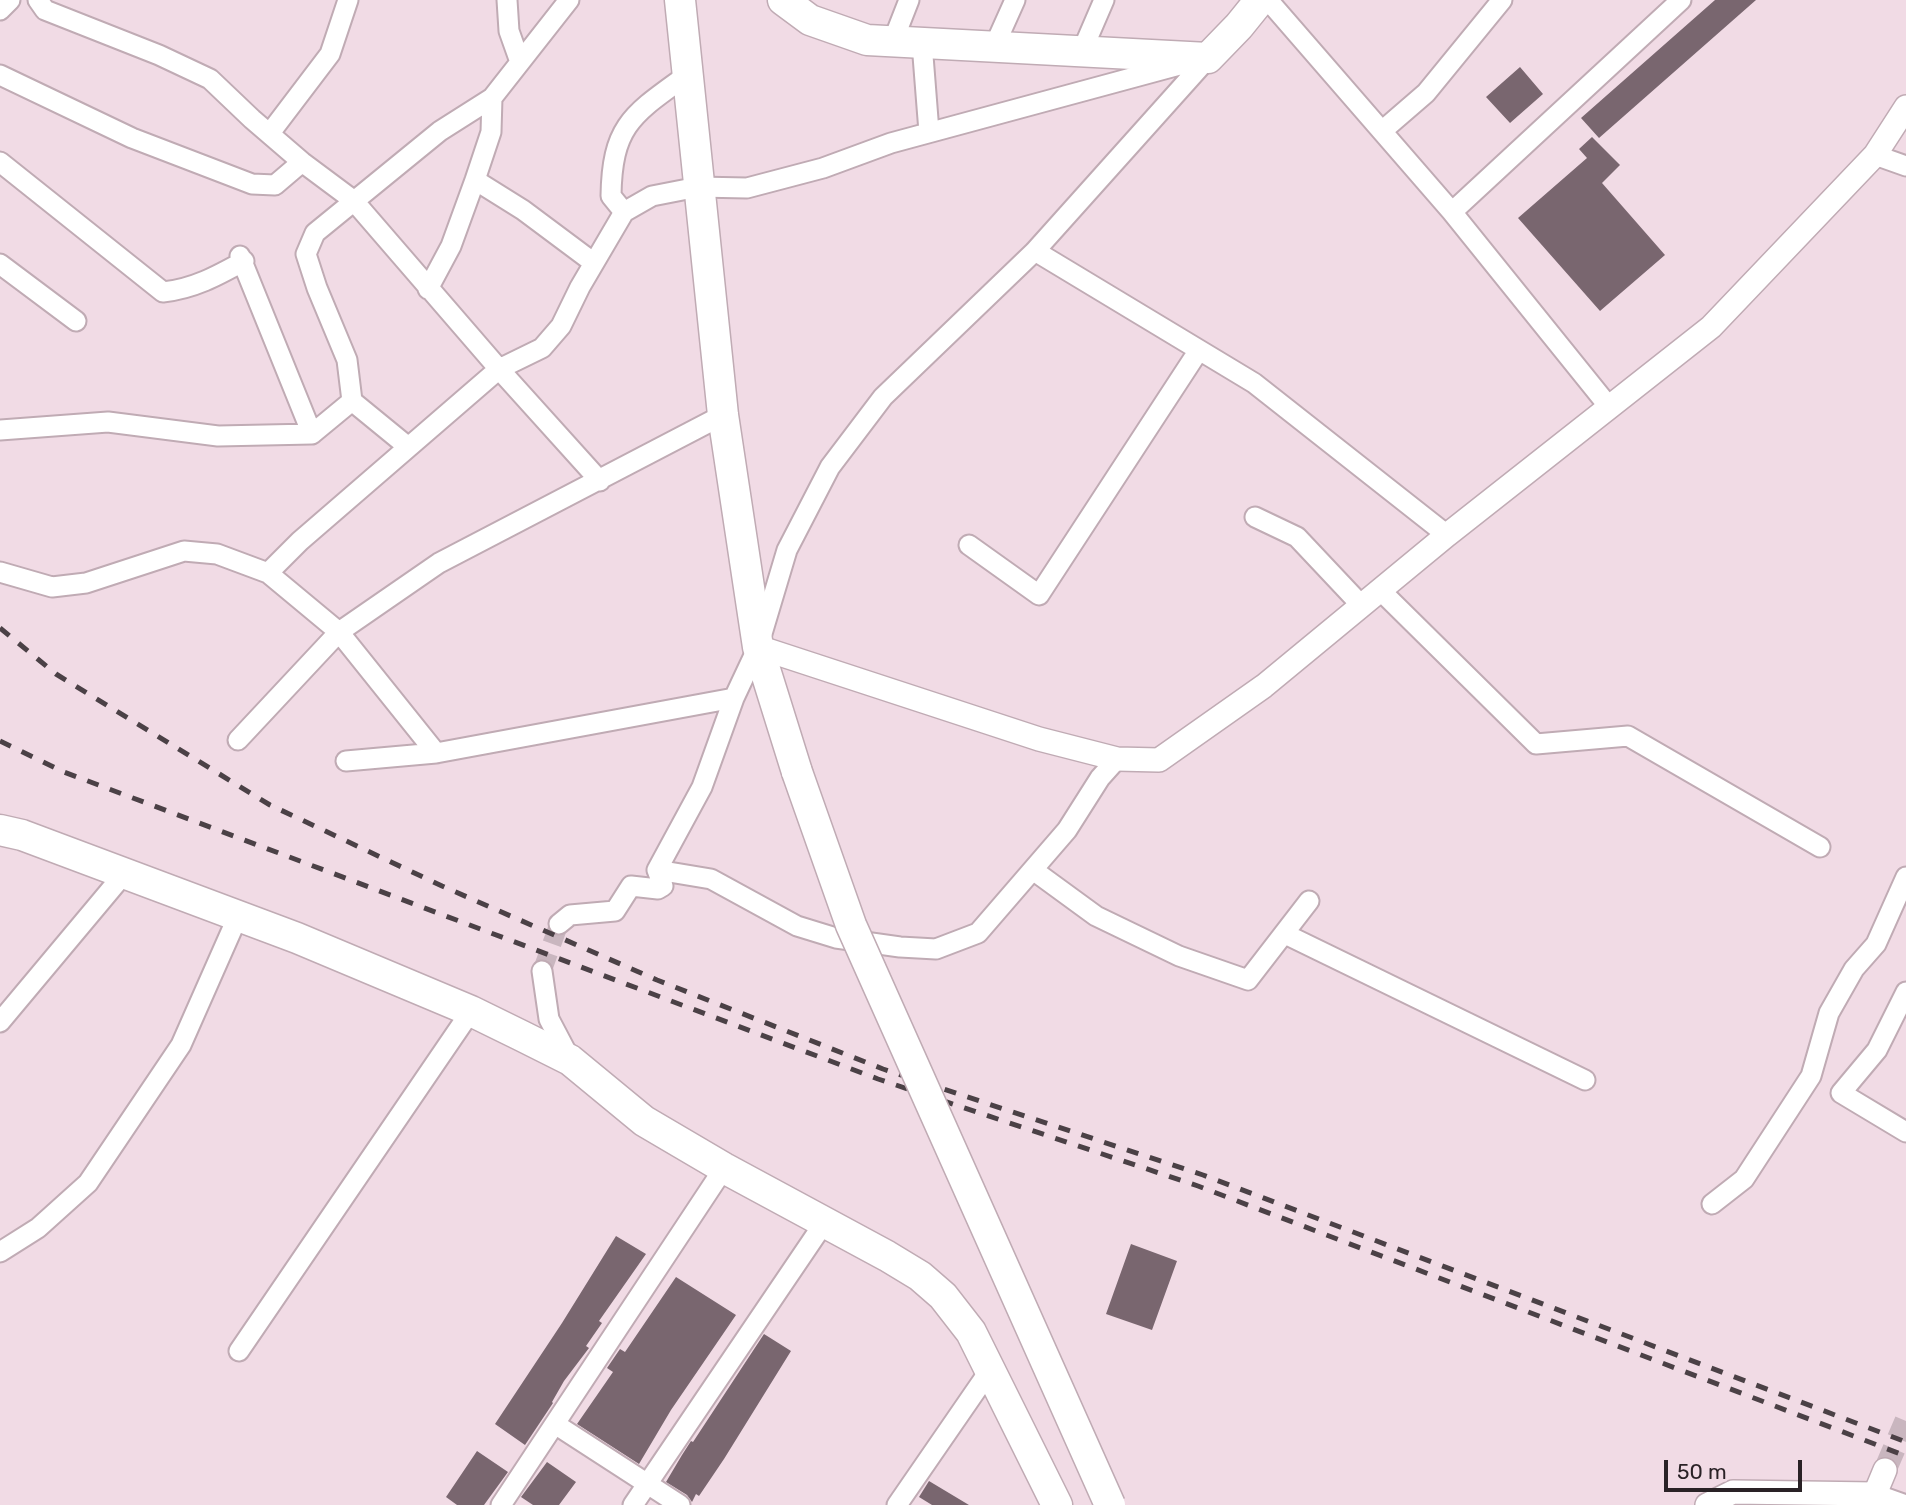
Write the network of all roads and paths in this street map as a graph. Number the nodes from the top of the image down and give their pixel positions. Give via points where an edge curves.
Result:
1 (10, 0) edge
2 (38, 0) edge
3 (348, 0) edge
4 (507, 0) edge
5 (569, 0) edge
6 (680, 0) edge
7 (783, 0) edge
8 (909, 0) edge
9 (1015, 0) edge
10 (1104, 0) edge
11 (1260, 0) edge
12 (1268, 0) edge
13 (1502, 0) edge
14 (1681, 0) edge
15 (0, 10) edge
16 (908, 42) junction
17 (994, 47) junction
18 (1082, 51) junction
19 (1208, 58) junction
20 (520, 62) junction
21 (0, 75) edge
22 (687, 75) junction
23 (492, 98) junction
24 (1906, 107) edge
25 (1382, 131) junction
26 (929, 132) junction
27 (270, 133) junction
28 (1875, 155) junction
29 (0, 162) edge
30 (302, 162) junction
31 (1906, 166) edge
32 (475, 180) junction
33 (698, 187) junction
34 (353, 200) junction
35 (624, 212) junction
36 (1452, 212) junction
37 (1035, 251) junction
38 (594, 262) junction
39 (0, 264) edge
40 (428, 289) junction
41 (76, 321) dead end
42 (1199, 350) junction
43 (499, 369) junction
44 (352, 401) junction
45 (1610, 408) junction
46 (723, 415) junction
47 (0, 430) edge
48 (312, 434) junction
49 (407, 446) junction
50 (600, 481) junction
51 (1255, 517) dead end
52 (1447, 535) junction
53 (969, 545) dead end
54 (0, 572) edge
55 (268, 573) junction
56 (1380, 590) junction
57 (1362, 606) junction
58 (339, 632) junction
59 (758, 647) junction
60 (734, 698) junction
61 (238, 740) dead end
62 (436, 753) junction
63 (1117, 760) junction
64 (346, 761) dead end
65 (0, 830) edge
66 (1821, 847) dead end
67 (657, 870) junction
68 (1033, 870) junction
69 (123, 875) junction
70 (1906, 877) edge
71 (1309, 901) dead end
72 (238, 916) junction
73 (559, 924) dead end
74 (1286, 934) junction
75 (542, 971) tunnel mouth
76 (1906, 992) edge
77 (471, 1011) junction
78 (0, 1022) edge
79 (570, 1060) junction
80 (1811, 1076) junction
81 (1585, 1080) dead end
82 (1840, 1093) junction
83 (1906, 1132) edge
84 (724, 1168) junction
85 (1712, 1203) dead end
86 (824, 1223) junction
87 (0, 1252) edge
88 (239, 1351) dead end
89 (990, 1370) junction
90 (555, 1424) junction
91 (1885, 1470) tunnel mouth
92 (647, 1484) junction
93 (1875, 1494) junction
94 (501, 1505) edge
95 (633, 1505) edge
96 (680, 1505) edge
97 (897, 1505) edge
98 (1056, 1505) edge
99 (1110, 1505) edge
100 (1707, 1505) edge
101 (1906, 1505) edge

1 - 15 street
2 - 27 street via 45,10 210,79
3 - 27 street via 330,54
4 - 20 street via 509,31
5 - 20 street
6 - 22 main road
7 - 16 main road via 810,20 867,40
8 - 16 street
9 - 17 street
10 - 18 street
11 - 19 main road
12 - 25 street
13 - 25 street via 1426,93
14 - 36 street
16 - 17 main road
16 - 26 street
17 - 18 main road
18 - 19 main road
19 - 26 street
19 - 37 street
20 - 23 street
21 - 30 street via 132,138 252,184 275,185
22 - 33 main road
22 - 35 street via 641,108 616,146 611,196
23 - 32 street via 491,132
23 - 34 street via 440,131
24 - 28 street
25 - 36 street
26 - 33 street via 747,188
27 - 30 street
28 - 31 street
28 - 45 street via 1711,327
29 - 48 street via 163,292 203,283 242,259
30 - 34 street
32 - 38 street
32 - 40 street via 451,246
33 - 35 street via 652,196
33 - 46 main road
34 - 40 street
34 - 44 street via 315,233 306,254 347,360
35 - 38 street
36 - 45 street
37 - 42 street
37 - 59 street via 883,397 830,467 787,550
38 - 43 street via 561,326 541,348
39 - 41 street
40 - 43 street
42 - 52 street via 1254,383
42 - 53 street via 1040,595
43 - 49 street
43 - 50 street
44 - 48 street
44 - 49 street
45 - 52 street
46 - 50 street
46 - 59 main road
47 - 48 street via 108,422 218,436
49 - 55 street
50 - 58 street via 439,563
51 - 57 street via 1297,537
52 - 56 street
54 - 55 street via 52,587 86,583 184,551 217,554
55 - 58 street
56 - 57 street
56 - 66 street via 1536,744 1628,736
57 - 63 street via 1264,686 1159,760
58 - 61 street
58 - 62 street
59 - 60 street
59 - 63 street
59 - 99 main road, bridge via 851,925
60 - 62 street
60 - 67 street via 702,787
62 - 64 street
63 - 68 street
65 - 69 main road
67 - 68 street via 711,878 797,926 836,938 936,949 978,933
67 - 73 street via 663,886 659,889 631,886 615,911 570,915
68 - 74 street via 1096,916 1179,956 1248,980
69 - 72 main road
69 - 78 street
70 - 80 street via 1876,944 1854,969 1829,1013
71 - 74 street
72 - 77 main road
72 - 87 street via 181,1045 88,1183 38,1228
74 - 81 street
75 - 79 street via 549,1019
76 - 82 street via 1877,1049
77 - 79 main road
77 - 88 street
79 - 84 main road via 644,1121
80 - 82 street
80 - 85 street via 1744,1179
82 - 83 street
84 - 86 main road
84 - 90 street
86 - 89 main road via 920,1276 943,1296 971,1332
86 - 92 street
89 - 97 street
89 - 98 main road
90 - 92 street
90 - 94 street
91 - 93 street
92 - 95 street
92 - 96 street
93 - 100 street via 1733,1492
93 - 101 street

